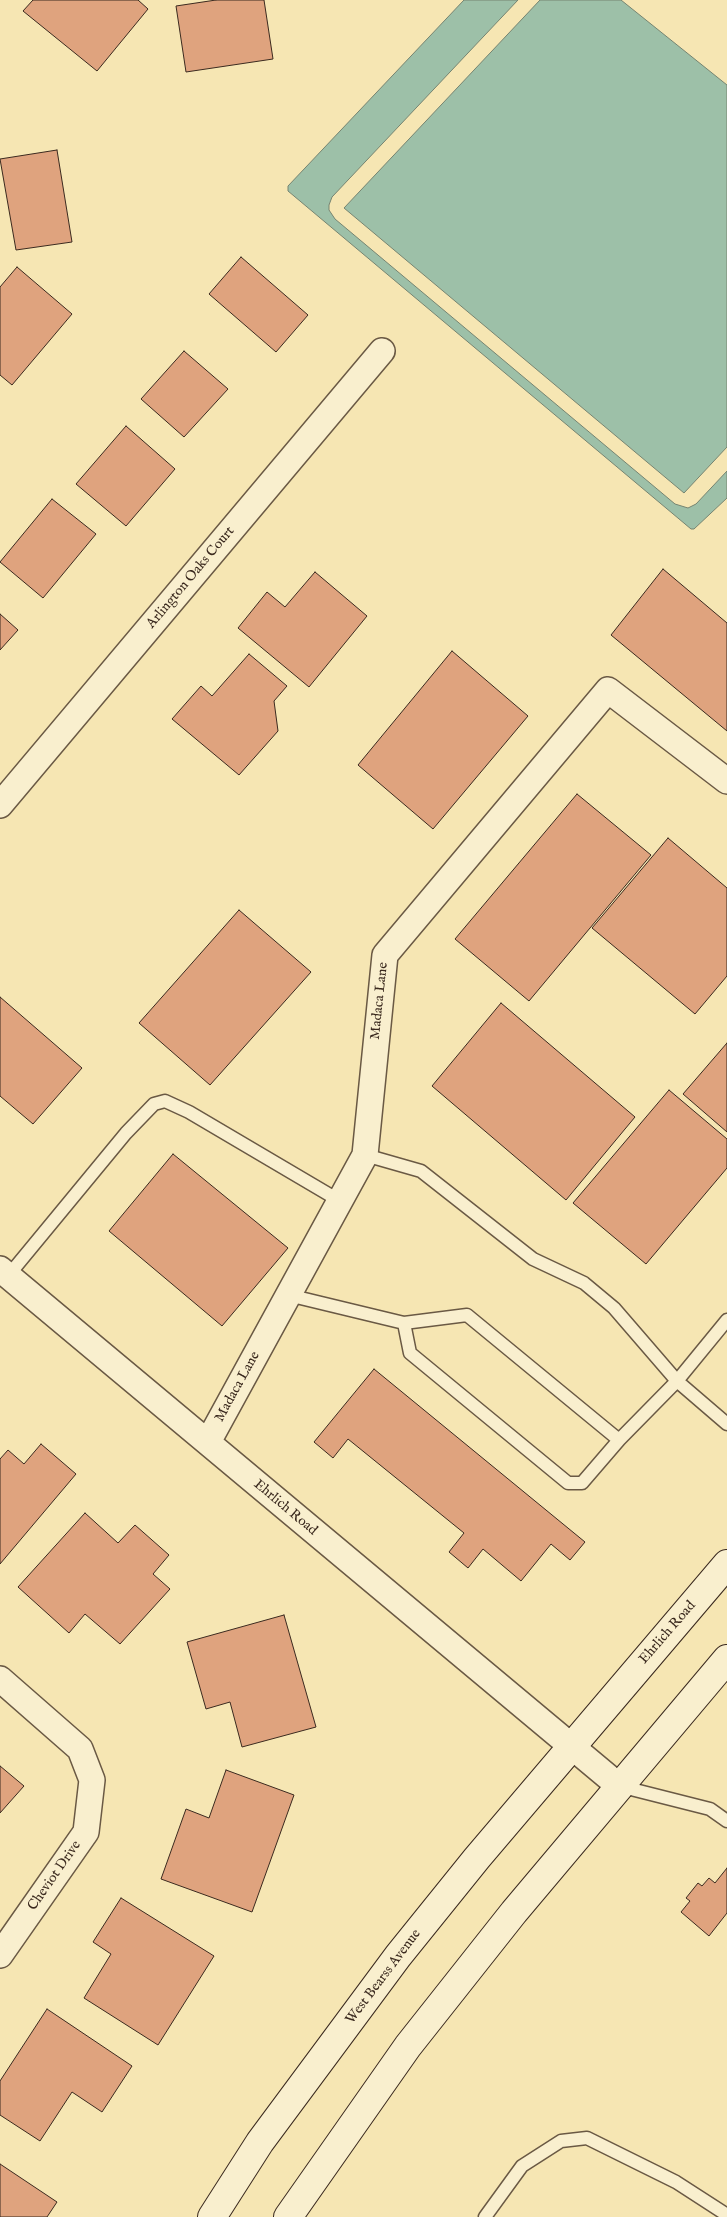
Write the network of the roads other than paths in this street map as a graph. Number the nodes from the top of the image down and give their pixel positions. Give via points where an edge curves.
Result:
1 (382, 351) dead end
2 (727, 781) edge
3 (0, 805) edge
4 (365, 1155) junction
5 (340, 1201) junction
6 (4, 1272) edge
7 (288, 1295) junction
8 (727, 1320) edge
9 (404, 1323) junction
10 (677, 1381) junction
11 (727, 1424) edge
12 (619, 1440) junction
13 (208, 1442) junction
14 (727, 1564) edge
15 (727, 1659) edge
16 (0, 1679) edge
17 (570, 1747) junction
18 (619, 1786) junction
19 (727, 1821) edge
20 (0, 1954) edge
21 (727, 2215) edge
22 (212, 2217) edge
23 (288, 2217) edge
24 (486, 2217) edge

1 - 3 street, Arlington Oaks Court
2 - 4 street, Madaca Lane via 608,690 385,955
4 - 5 street, Madaca Lane
4 - 10 lane via 421,1171 533,1259 584,1283 614,1308
5 - 6 lane via 165,1101 154,1104 126,1133
5 - 7 street, Madaca Lane
6 - 13 street, Ehrlich Road
7 - 9 lane
7 - 13 street, Madaca Lane
8 - 10 lane
9 - 12 lane via 467,1315
9 - 12 lane via 410,1353 568,1483 582,1483
10 - 11 lane
10 - 12 lane
13 - 17 street, Ehrlich Road
14 - 17 main road, Ehrlich Road
15 - 18 main road
16 - 20 street, Cheviot Drive via 80,1749 92,1780 86,1832
17 - 18 street, Ehrlich Road
17 - 22 main road, West Bearss Avenue via 398,1956 260,2142
18 - 19 lane via 710,1809
18 - 23 main road via 408,2046
21 - 24 lane via 676,2182 587,2138 561,2141 522,2166

